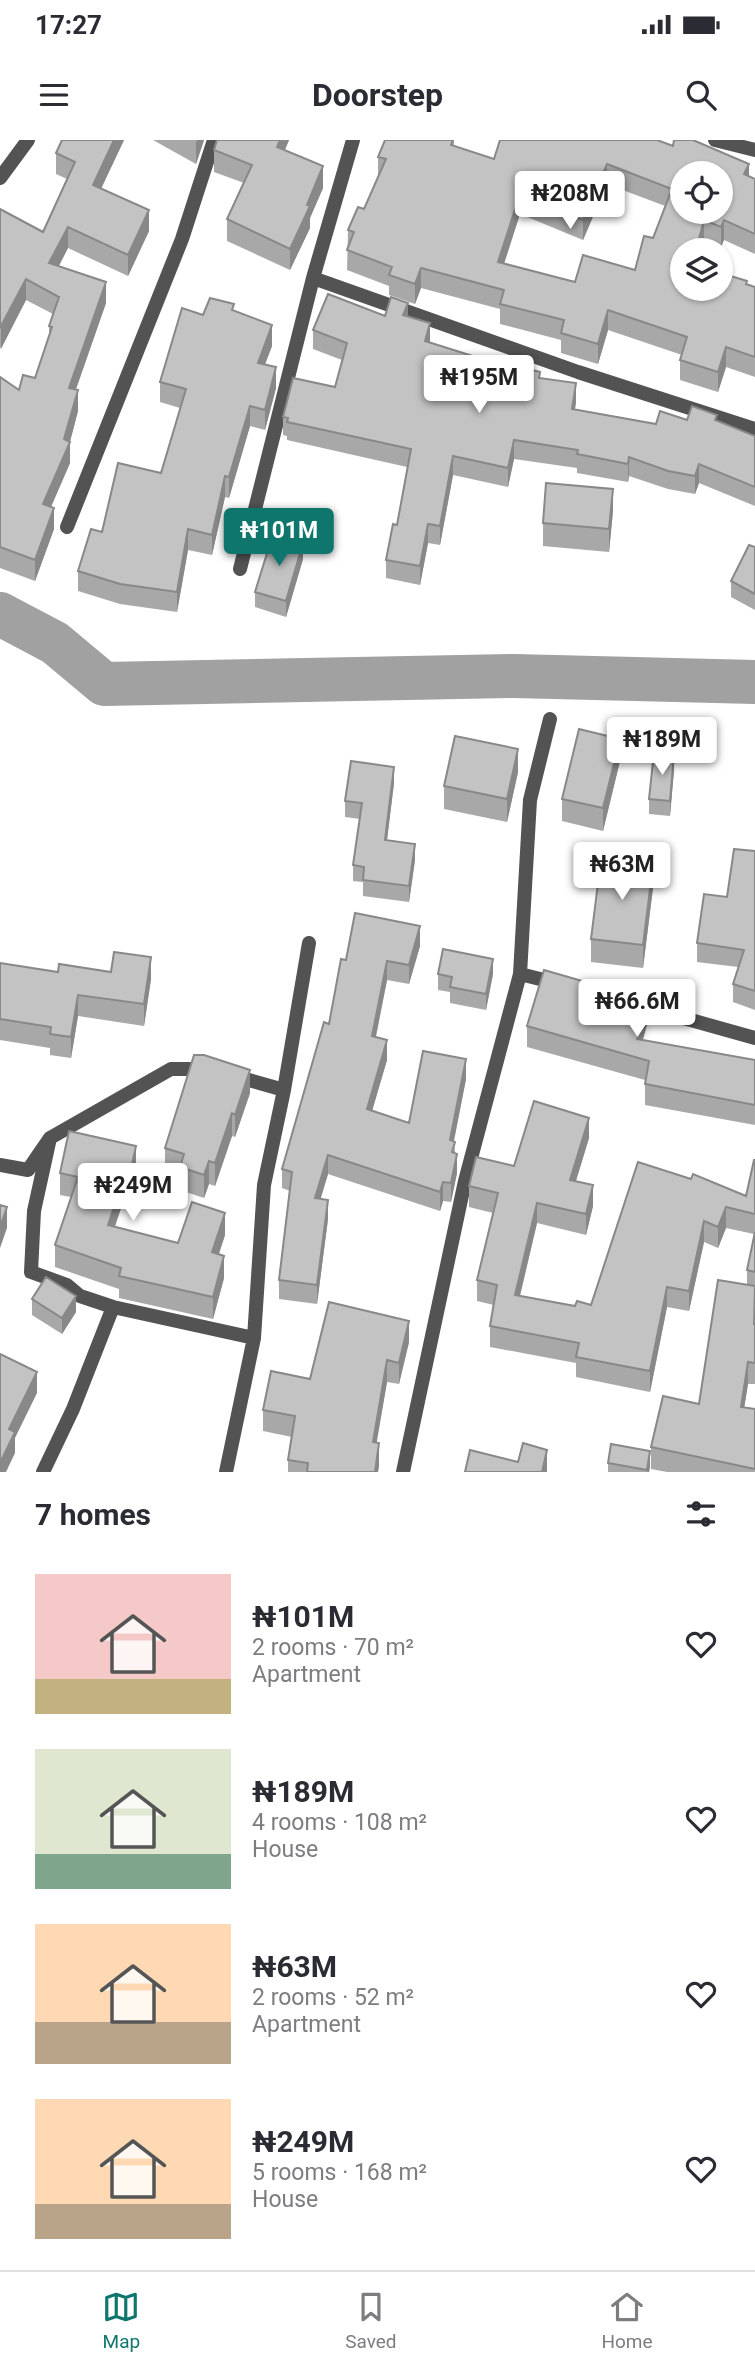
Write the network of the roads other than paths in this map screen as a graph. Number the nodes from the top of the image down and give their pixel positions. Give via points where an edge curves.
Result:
1 (28, 140) edge
2 (214, 140) edge
3 (353, 140) edge
4 (715, 140) edge
5 (755, 150) edge
6 (0, 178) edge
7 (313, 278) junction
8 (755, 429) edge
9 (67, 527) dead end
10 (240, 569) dead end
11 (550, 719) dead end
12 (309, 943) dead end
13 (520, 974) junction
14 (572, 988) edge
15 (612, 999) edge
16 (755, 1038) edge
17 (284, 1090) junction
18 (50, 1138) junction
19 (0, 1165) edge
20 (113, 1307) junction
21 (254, 1338) junction
22 (43, 1472) edge
23 (226, 1472) edge
24 (403, 1472) edge

1 - 6 street
2 - 9 street via 182,239
3 - 7 street
4 - 5 street
7 - 8 street
7 - 10 street
11 - 13 street via 530,800
12 - 17 street
13 - 14 street
13 - 24 street via 465,1181
15 - 16 street
17 - 18 street via 205,1068 171,1069
17 - 21 street via 264,1185
18 - 19 street via 28,1170
18 - 20 street via 34,1211 32,1272
20 - 21 street
20 - 22 street
21 - 23 street

